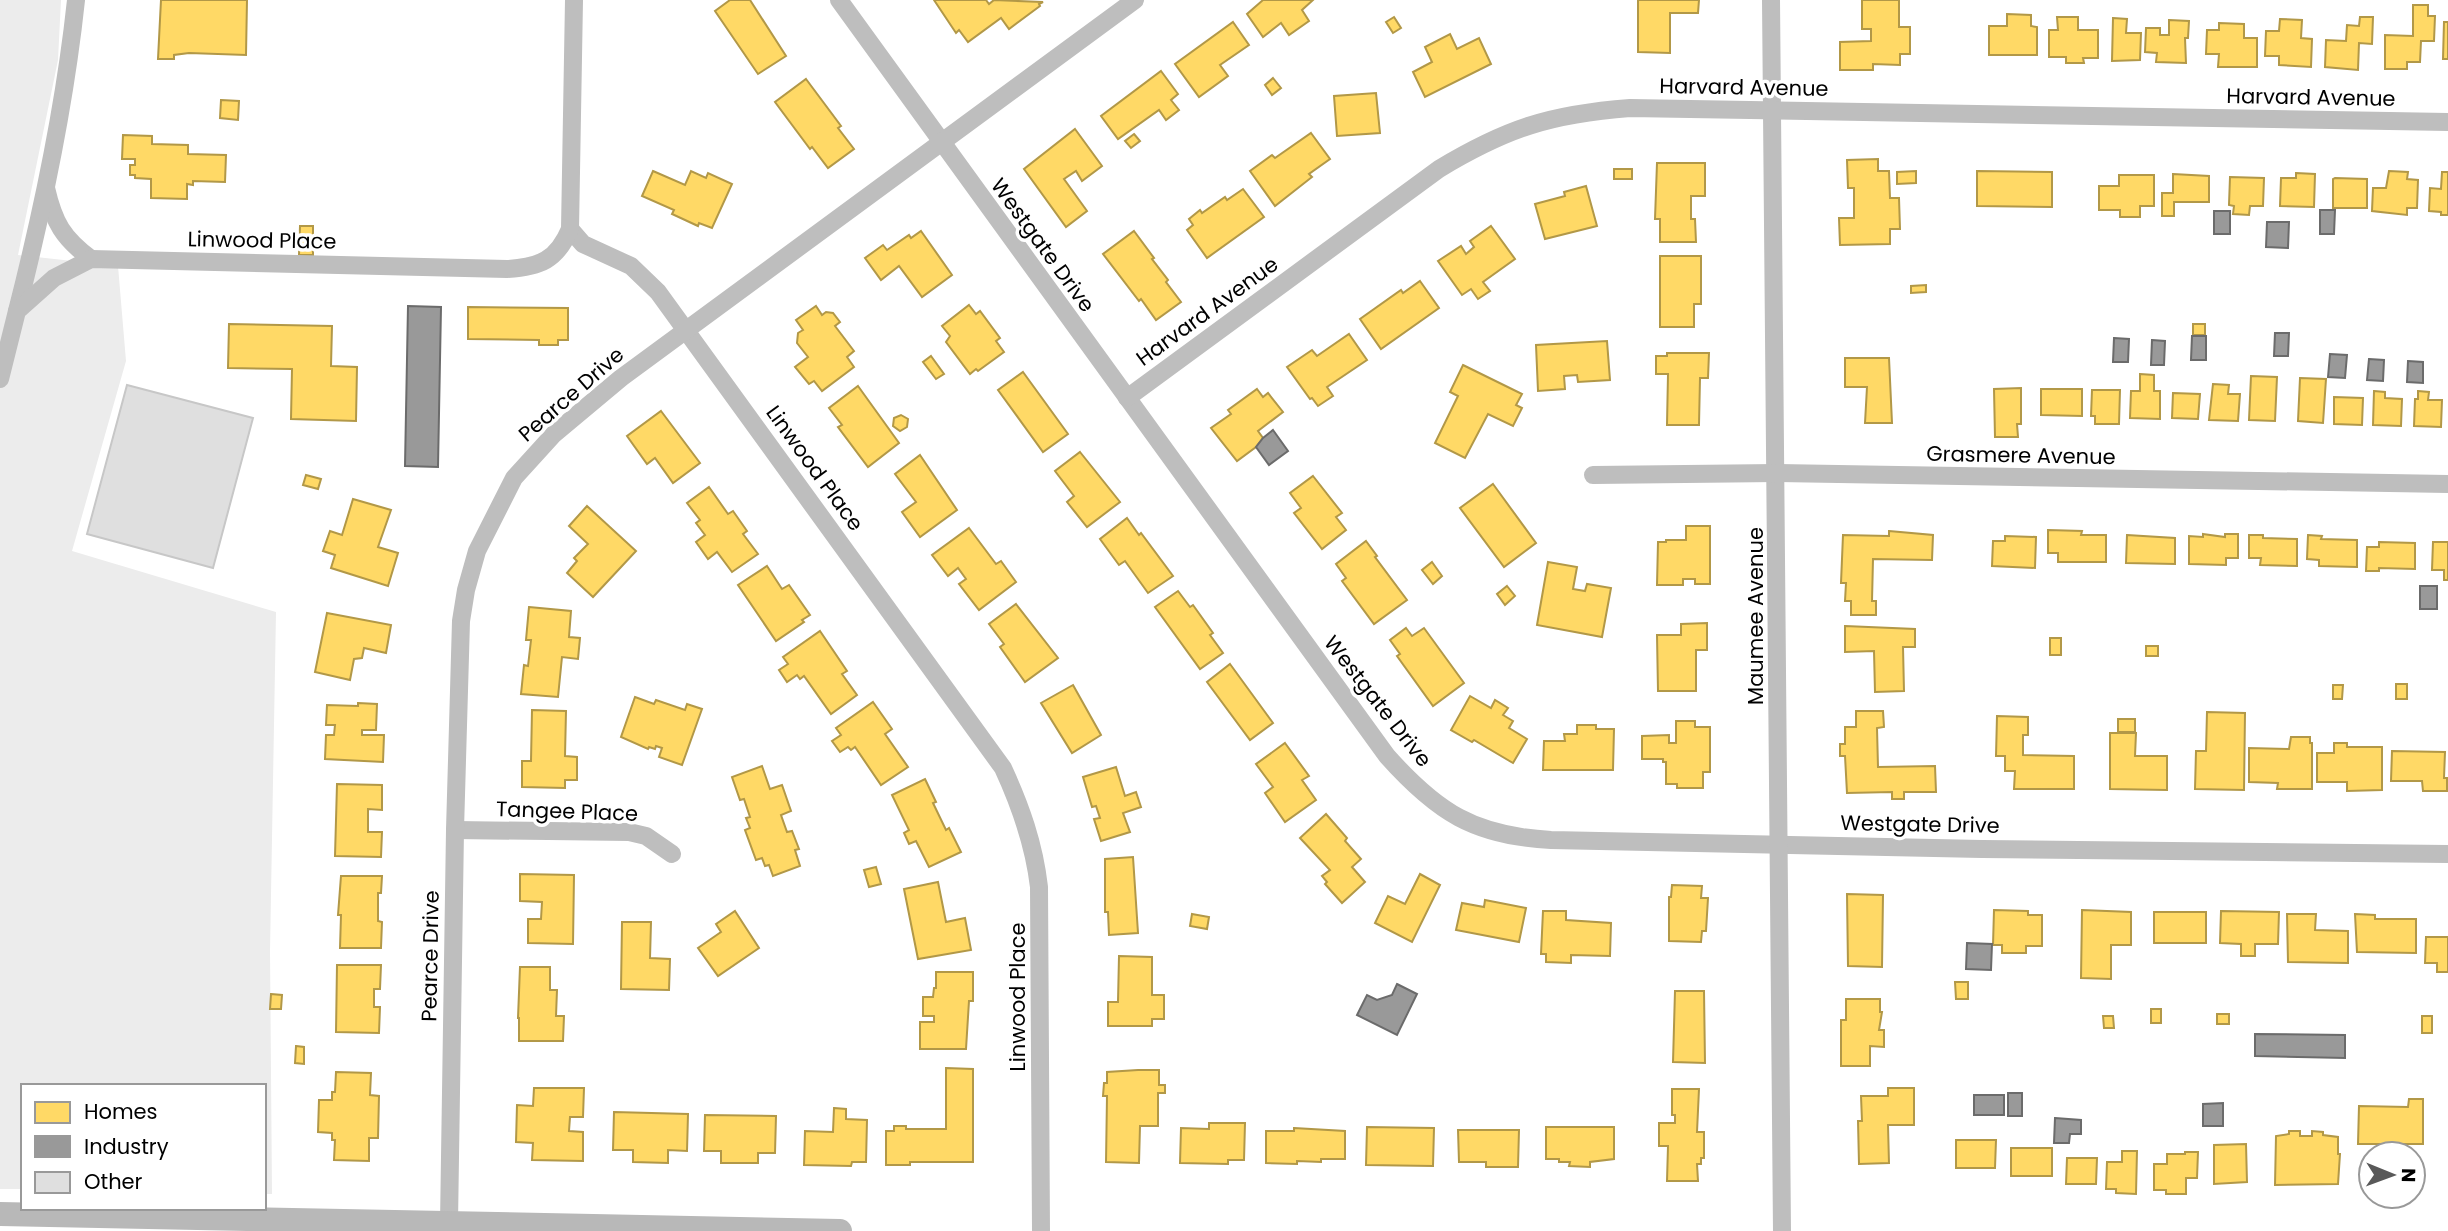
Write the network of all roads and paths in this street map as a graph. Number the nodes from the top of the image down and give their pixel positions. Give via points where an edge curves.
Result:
1 (76, 0) edge
2 (573, 0) edge
3 (839, 0) edge
4 (1135, 0) edge
5 (1771, 0) edge
6 (1772, 111) junction
7 (2448, 122) edge
8 (941, 142) junction
9 (45, 185) junction
10 (570, 229) junction
11 (92, 259) junction
12 (17, 311) junction
13 (686, 328) junction
14 (0, 379) edge
15 (1127, 398) junction
16 (1777, 473) junction
17 (1594, 475) dead end
18 (2448, 484) edge
19 (455, 830) junction
20 (1779, 843) junction
21 (672, 854) dead end
22 (2448, 854) edge
23 (0, 1214) edge
24 (449, 1223) junction
25 (840, 1231) edge
26 (1041, 1231) edge
27 (1782, 1231) edge

1 - 9 street
2 - 10 street
3 - 8 street, Westgate Drive
4 - 8 street, Pearce Drive
5 - 6 street, Maumee Avenue
6 - 7 street, Harvard Avenue
6 - 15 street, Harvard Avenue via 1630,108 1565,115 1505,133 1440,169
6 - 16 street, Maumee Avenue
8 - 13 street, Pearce Drive
8 - 15 street, Westgate Drive
9 - 11 street via 57,224
9 - 12 street
10 - 11 street, Linwood Place via 554,256 519,268
10 - 13 street, Linwood Place via 583,244 631,266
11 - 12 street via 54,278
12 - 14 street
13 - 19 street, Pearce Drive via 554,434 514,478 477,551 461,621
13 - 26 street, Linwood Place via 990,748 1017,798 1035,856 1039,887
15 - 20 street, Westgate Drive via 1387,756 1440,807 1482,827 1524,838
16 - 17 street, Grasmere Avenue
16 - 18 street, Grasmere Avenue
16 - 20 street, Maumee Avenue
19 - 21 street, Tangee Place via 629,832 646,836
19 - 24 street, Pearce Drive
20 - 22 street, Westgate Drive
20 - 27 street, Maumee Avenue
23 - 24 main road
24 - 25 main road

